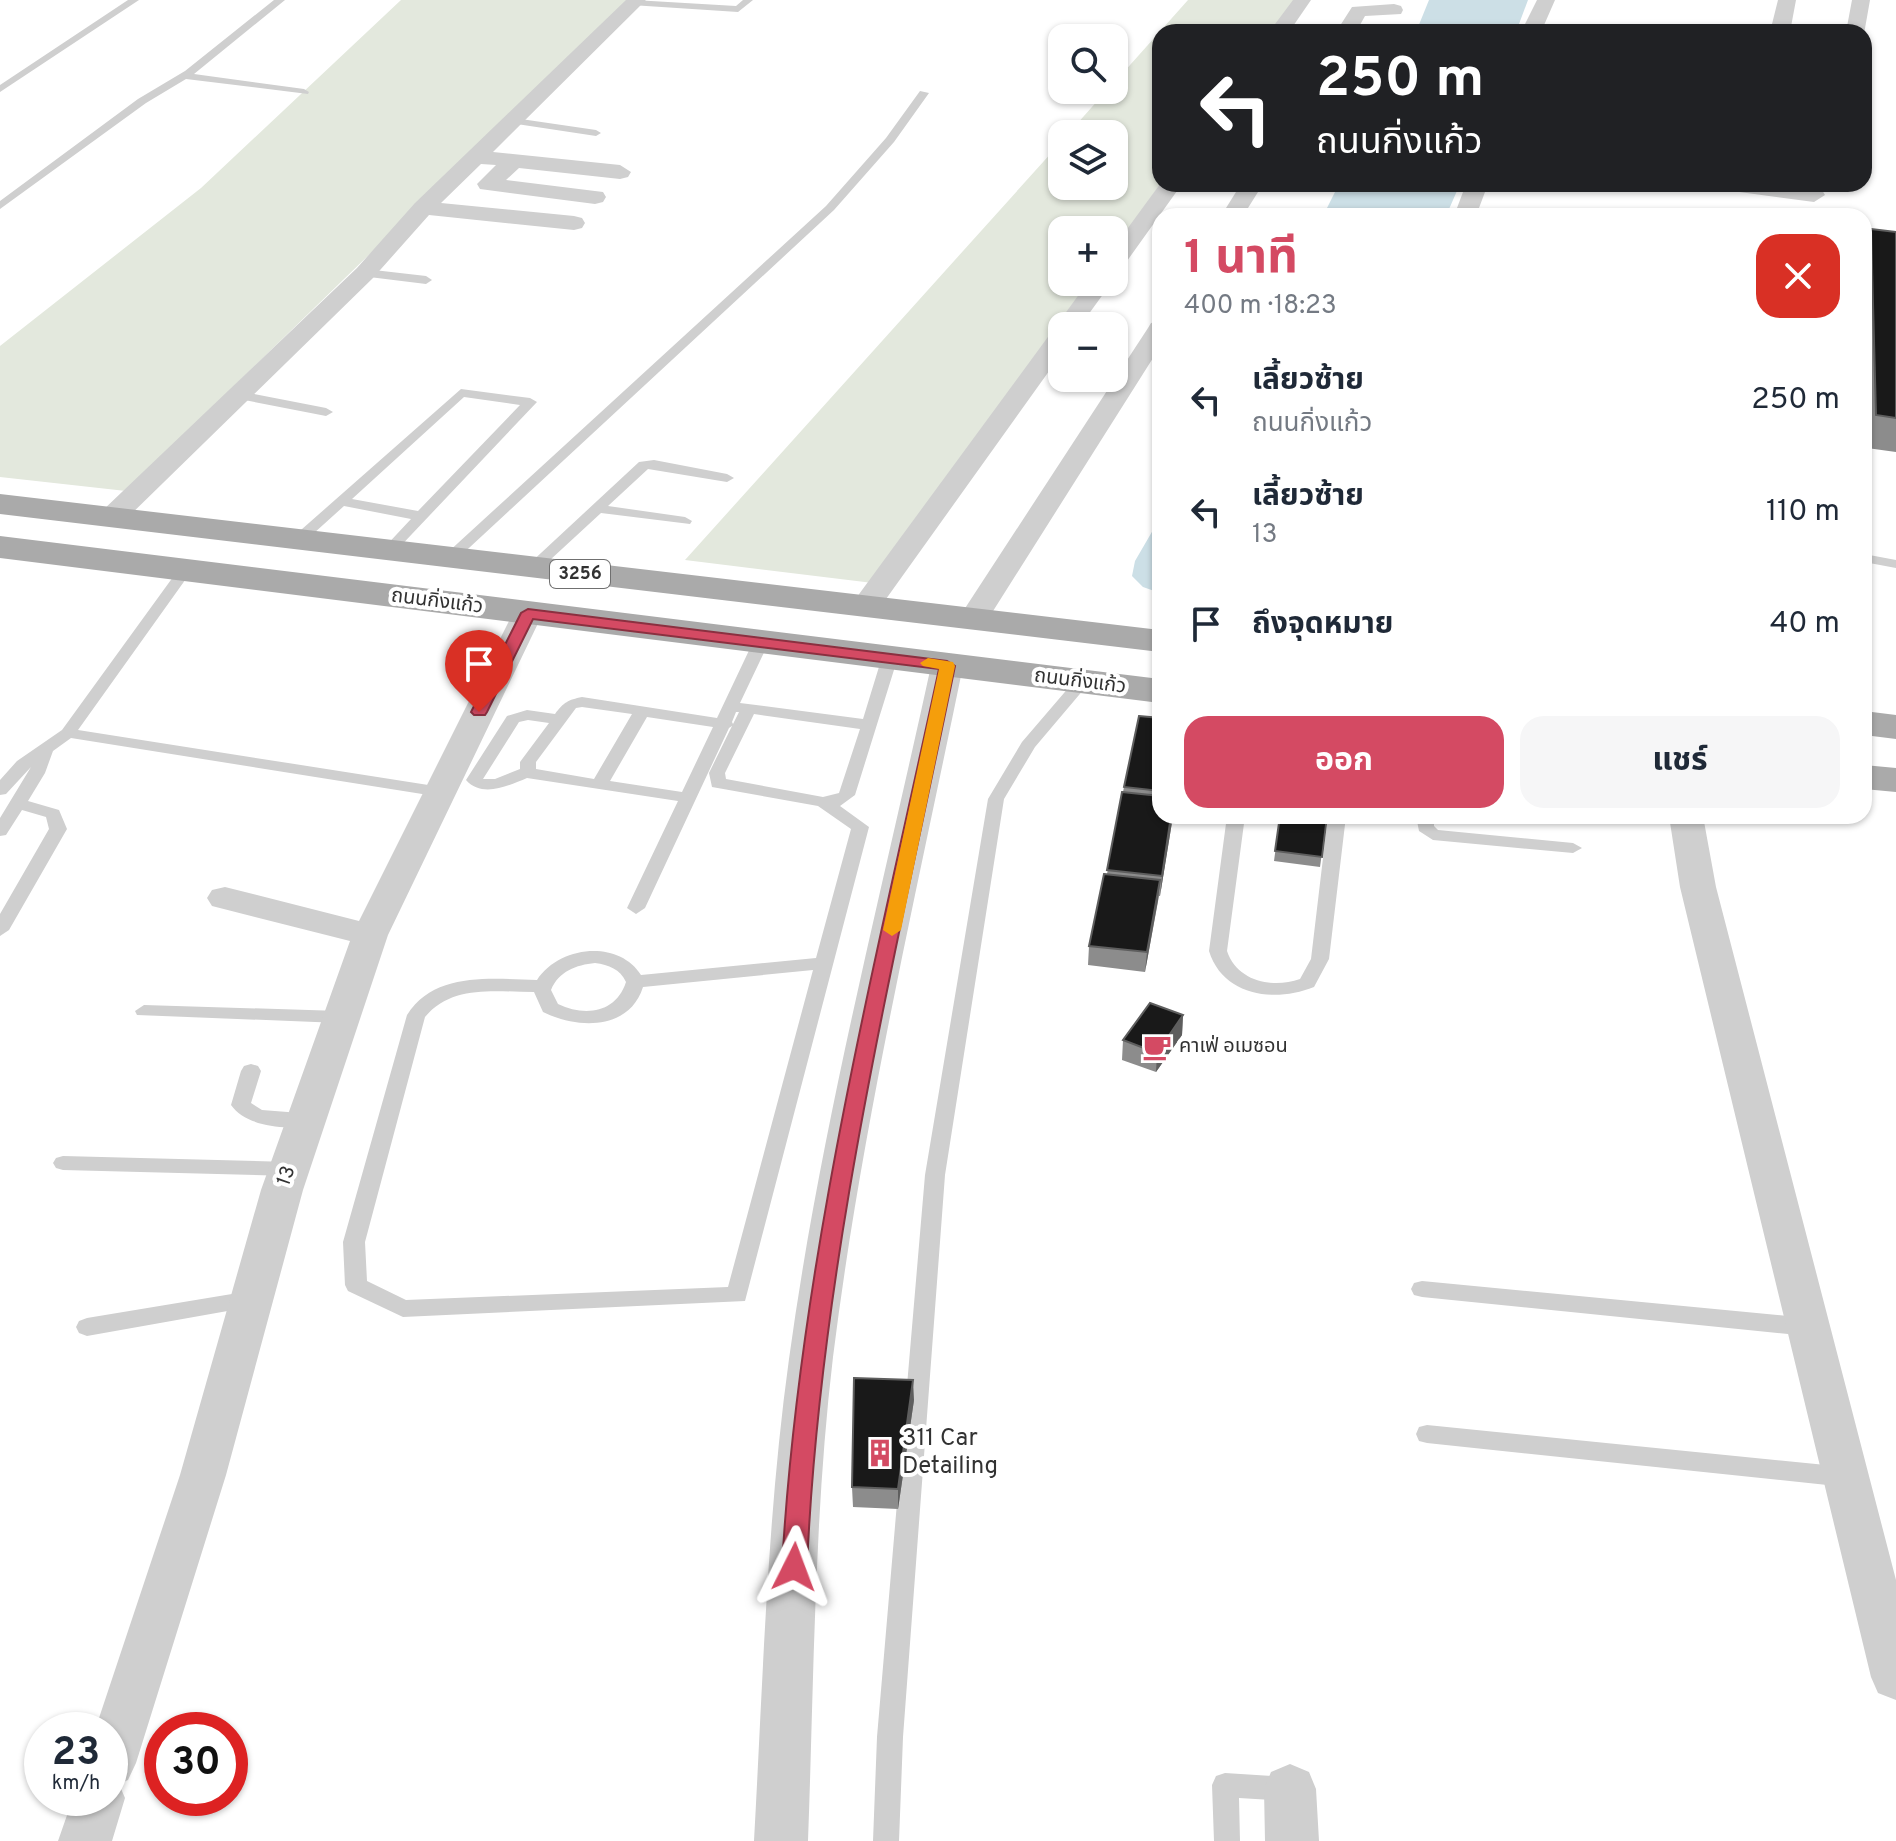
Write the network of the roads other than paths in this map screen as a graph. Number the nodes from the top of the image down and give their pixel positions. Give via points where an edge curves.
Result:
1 (134, 0) edge
2 (280, 0) edge
3 (748, 0) edge
4 (1302, 0) edge
5 (1546, 0) edge
6 (1787, 0) edge
7 (1861, 0) edge
8 (635, 1) edge
9 (676, 3) edge
10 (1394, 10) dead end
11 (667, 18) dead end
12 (1285, 24) edge
13 (1351, 24) edge
14 (1535, 24) edge
15 (1782, 24) edge
16 (1857, 24) edge
17 (184, 76) junction
18 (0, 89) edge
19 (304, 92) dead end
20 (924, 93) dead end
21 (514, 121) junction
22 (596, 133) dead end
23 (478, 157) junction
24 (514, 161) junction
25 (571, 167) junction
26 (620, 172) dead end
27 (543, 191) junction
28 (465, 192) dead end
29 (1779, 192) edge
30 (595, 197) dead end
31 (1814, 198) edge
32 (0, 206) edge
33 (435, 209) junction
34 (1152, 210) edge
35 (517, 217) junction
36 (574, 223) dead end
37 (425, 233) dead end
38 (495, 242) dead end
39 (1128, 244) edge
40 (365, 273) junction
41 (426, 280) dead end
42 (1152, 340) edge
43 (1048, 354) edge
44 (239, 395) junction
45 (326, 412) dead end
46 (727, 478) dead end
47 (340, 501) junction
48 (0, 504) edge
49 (596, 508) junction
50 (420, 516) junction
51 (111, 518) junction
52 (685, 521) dead end
53 (298, 540) junction
54 (0, 547) edge
55 (389, 550) junction
56 (451, 557) junction
57 (1872, 560) edge
58 (1896, 564) edge
59 (186, 569) junction
60 (532, 569) junction
61 (865, 607) junction
62 (528, 613) junction
63 (973, 619) junction
64 (1152, 640) edge
65 (761, 642) junction
66 (890, 657) junction
67 (947, 666) junction
68 (1082, 682) junction
69 (1152, 690) edge
70 (741, 708) junction
71 (642, 711) junction
72 (558, 719) junction
73 (725, 724) junction
74 (1872, 724) edge
75 (869, 725) junction
76 (1896, 727) edge
77 (68, 733) junction
78 (46, 749) junction
79 (528, 771) junction
80 (1872, 778) edge
81 (1896, 780) edge
82 (599, 785) junction
83 (0, 790) edge
84 (441, 792) junction
85 (689, 798) junction
86 (823, 802) junction
87 (18, 803) junction
88 (1235, 824) edge
89 (1336, 824) edge
90 (1425, 824) edge
91 (1687, 824) edge
92 (0, 831) edge
93 (1573, 848) dead end
94 (225, 898) dead end
95 (636, 908) dead end
96 (0, 930) edge
97 (370, 935) junction
98 (824, 963) junction
99 (635, 982) junction
100 (543, 986) junction
101 (144, 1011) dead end
102 (340, 1017) junction
103 (251, 1071) dead end
104 (306, 1119) junction
105 (63, 1163) dead end
106 (290, 1169) junction
107 (1422, 1289) dead end
108 (252, 1299) junction
109 (87, 1327) dead end
110 (1808, 1327) junction
111 (1427, 1434) dead end
112 (1846, 1477) junction
113 (1896, 1677) edge
114 (126, 1712) edge
115 (1298, 1790) joint
116 (93, 1816) edge
117 (85, 1841) edge
118 (781, 1841) edge
119 (886, 1841) edge
120 (1227, 1841) edge
121 (1292, 1841) edge

1 - 18 lane
2 - 17 lane
3 - 9 lane via 738,9
4 - 12 street
5 - 14 street
6 - 15 street
7 - 16 street
8 - 9 lane
8 - 21 street
9 - 11 lane
10 - 13 street via 1359,11
17 - 19 lane
17 - 32 lane
20 - 56 lane via 830,208
21 - 22 lane
21 - 23 street
23 - 24 street
23 - 33 street
24 - 25 street
24 - 27 street via 488,184
25 - 26 street
25 - 27 street
27 - 30 street
27 - 35 street
28 - 33 street
29 - 31 street
33 - 35 street
33 - 37 street
33 - 40 street
34 - 39 street
35 - 36 street
35 - 38 street
40 - 41 lane
40 - 44 street
42 - 63 street
43 - 61 street
44 - 45 lane
44 - 51 street
46 - 49 lane via 644,465
47 - 50 lane
47 - 50 lane via 461,393 530,402
47 - 53 lane
48 - 51 main road, 3256
49 - 52 lane
49 - 60 lane
50 - 55 lane
51 - 53 main road, 3256
53 - 55 main road, 3256
54 - 59 main road, ถนนกิ่งแก้ว / 3256
55 - 56 main road, 3256
56 - 60 main road, 3256
57 - 58 lane
59 - 62 main road, ถนนกิ่งแก้ว / 3256
59 - 77 lane
60 - 61 main road, 3256
61 - 63 main road, 3256
62 - 65 main road, ถนนกิ่งแก้ว / 3256
62 - 84 street, 13
63 - 64 main road, 3256
65 - 66 main road, ถนนกิ่งแก้ว / 3256
65 - 70 lane
66 - 67 main road, ถนนกิ่งแก้ว / 3256
66 - 75 lane
67 - 68 main road, ถนนกิ่งแก้ว / 3256
67 - 118 street via 820,1294 799,1475
68 - 69 main road, ถนนกิ่งแก้ว / 3256
68 - 119 lane via 1028,745 996,799 935,1175
70 - 73 lane
70 - 75 lane
70 - 86 lane via 718,783
71 - 72 lane via 582,702 571,704
71 - 73 lane
71 - 82 lane
72 - 79 lane via 528,762
72 - 79 lane via 513,719 474,780 487,785
73 - 85 lane
74 - 76 main road
75 - 86 lane via 847,795
77 - 78 lane
77 - 84 lane
78 - 83 lane
78 - 87 lane
79 - 82 lane
80 - 81 main road
82 - 85 lane
84 - 97 street, 13
85 - 95 lane
86 - 98 lane via 860,827
87 - 92 lane
87 - 96 lane via 53,814 58,829
88 - 89 lane via 1218,951 1227,972 1237,979 1285,988 1307,983 1320,959
90 - 93 lane via 1433,835
91 - 110 street via 1698,887
94 - 97 street
97 - 102 street, 13
98 - 99 lane
98 - 100 lane via 737,1295 403,1309 356,1285 354,1242 416,1015 424,1002 453,988
99 - 100 lane via 623,964 595,957 565,963
99 - 100 lane via 634,992 617,1010 588,1019 550,1008
101 - 102 lane
102 - 104 street, 13
103 - 104 lane via 242,1094 246,1111
104 - 106 street, 13
105 - 106 lane
106 - 108 street, 13
107 - 110 lane
108 - 109 lane
108 - 114 street, 13 via 203,1475
110 - 112 street
111 - 112 lane
112 - 113 street
115 - 120 lane via 1225,1785
115 - 121 street
116 - 117 street

